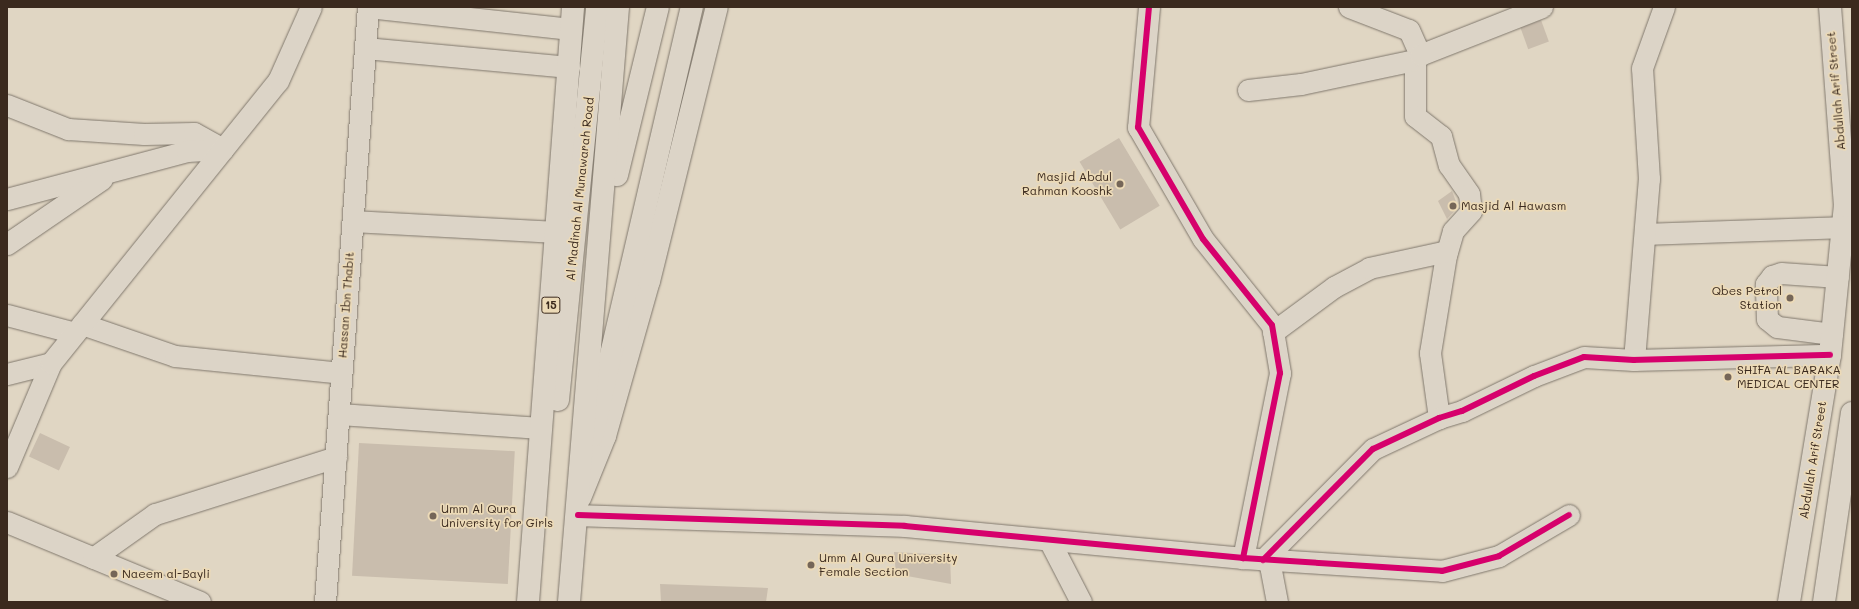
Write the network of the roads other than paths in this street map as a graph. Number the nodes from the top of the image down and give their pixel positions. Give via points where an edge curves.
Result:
1 (311, 7) edge
2 (368, 7) edge
3 (573, 7) edge
4 (597, 7) edge
5 (618, 7) edge
6 (658, 7) edge
7 (692, 7) edge
8 (717, 7) edge
9 (1149, 7) edge
10 (1349, 7) edge
11 (1542, 7) edge
12 (1664, 7) edge
13 (1830, 7) edge
14 (571, 29) junction
15 (365, 48) junction
16 (1418, 58) junction
17 (569, 67) junction
18 (1248, 90) dead end
19 (7, 105) edge
20 (223, 149) junction
21 (115, 170) junction
22 (7, 199) edge
23 (353, 221) junction
24 (1843, 227) junction
25 (556, 232) junction
26 (1646, 234) junction
27 (7, 244) edge
28 (1447, 251) junction
29 (1838, 276) junction
30 (7, 315) edge
31 (78, 329) junction
32 (1273, 332) junction
33 (1831, 344) junction
34 (1634, 360) junction
35 (51, 363) junction
36 (341, 373) junction
37 (7, 374) edge
38 (1852, 413) edge
39 (339, 414) junction
40 (1439, 418) junction
41 (541, 428) junction
42 (336, 457) junction
43 (1849, 457) edge
44 (578, 460) junction
45 (7, 467) edge
46 (536, 488) junction
47 (578, 507) junction
48 (1570, 515) dead end
49 (7, 522) edge
50 (1049, 540) junction
51 (92, 558) junction
52 (1258, 560) junction
53 (200, 602) edge
54 (325, 602) edge
55 (528, 602) edge
56 (569, 602) edge
57 (1081, 602) edge
58 (1277, 602) edge
59 (1790, 602) edge
60 (1824, 602) edge

1 - 20 street via 278,81
2 - 14 street
2 - 15 street, Hassan Ibn Thabit
3 - 14 main road, Al Madinah Al Munawarah Road / 15
4 - 46 main road, Al Madinah Al Munawarah Road / 15 via 554,446
5 - 44 main road via 604,196
6 - 44 main road via 606,218 583,345 569,432
7 - 44 main road via 593,434
8 - 47 main road via 649,281 606,436
9 - 32 street via 1138,127 1202,239 1272,325
10 - 16 street via 1408,30
11 - 16 street
12 - 26 street via 1642,68 1649,179
13 - 24 main road, Abdullah Arif Street via 1845,206
14 - 17 main road, Al Madinah Al Munawarah Road / 15
15 - 17 street
15 - 23 street, Hassan Ibn Thabit
16 - 18 street via 1301,84
16 - 28 street via 1415,116 1442,136 1449,164 1468,194 1471,211 1453,231
17 - 25 main road, Al Madinah Al Munawarah Road / 15
19 - 20 street via 68,128 144,134 194,133
20 - 21 street via 187,151
20 - 31 street
21 - 22 street
21 - 27 street
23 - 25 street
23 - 36 street, Hassan Ibn Thabit
24 - 26 street
24 - 29 main road, Abdullah Arif Street
25 - 41 main road, Al Madinah Al Munawarah Road / 15
26 - 34 street
28 - 32 street via 1369,268 1334,288
28 - 40 street via 1430,353
29 - 33 main road, Abdullah Arif Street
29 - 33 street via 1781,273 1772,276 1766,284 1767,319
30 - 31 street
31 - 35 street
31 - 36 street via 175,356
32 - 52 street via 1280,373
33 - 34 street
33 - 59 main road, Abdullah Arif Street
34 - 40 street via 1584,357 1534,376 1462,411
35 - 37 street
35 - 45 street
36 - 39 street, Hassan Ibn Thabit
38 - 43 main road
39 - 41 street
39 - 42 street, Hassan Ibn Thabit
40 - 52 street via 1373,449
41 - 46 main road, Al Madinah Al Munawarah Road / 15
42 - 51 street via 155,514
42 - 54 street, Hassan Ibn Thabit
43 - 60 main road
44 - 47 main road
46 - 55 main road, Al Madinah Al Munawarah Road / 15
47 - 50 street via 905,526
47 - 56 main road
48 - 52 street via 1499,556 1442,571
49 - 51 street
50 - 52 street
50 - 57 street
51 - 53 street
52 - 58 street

